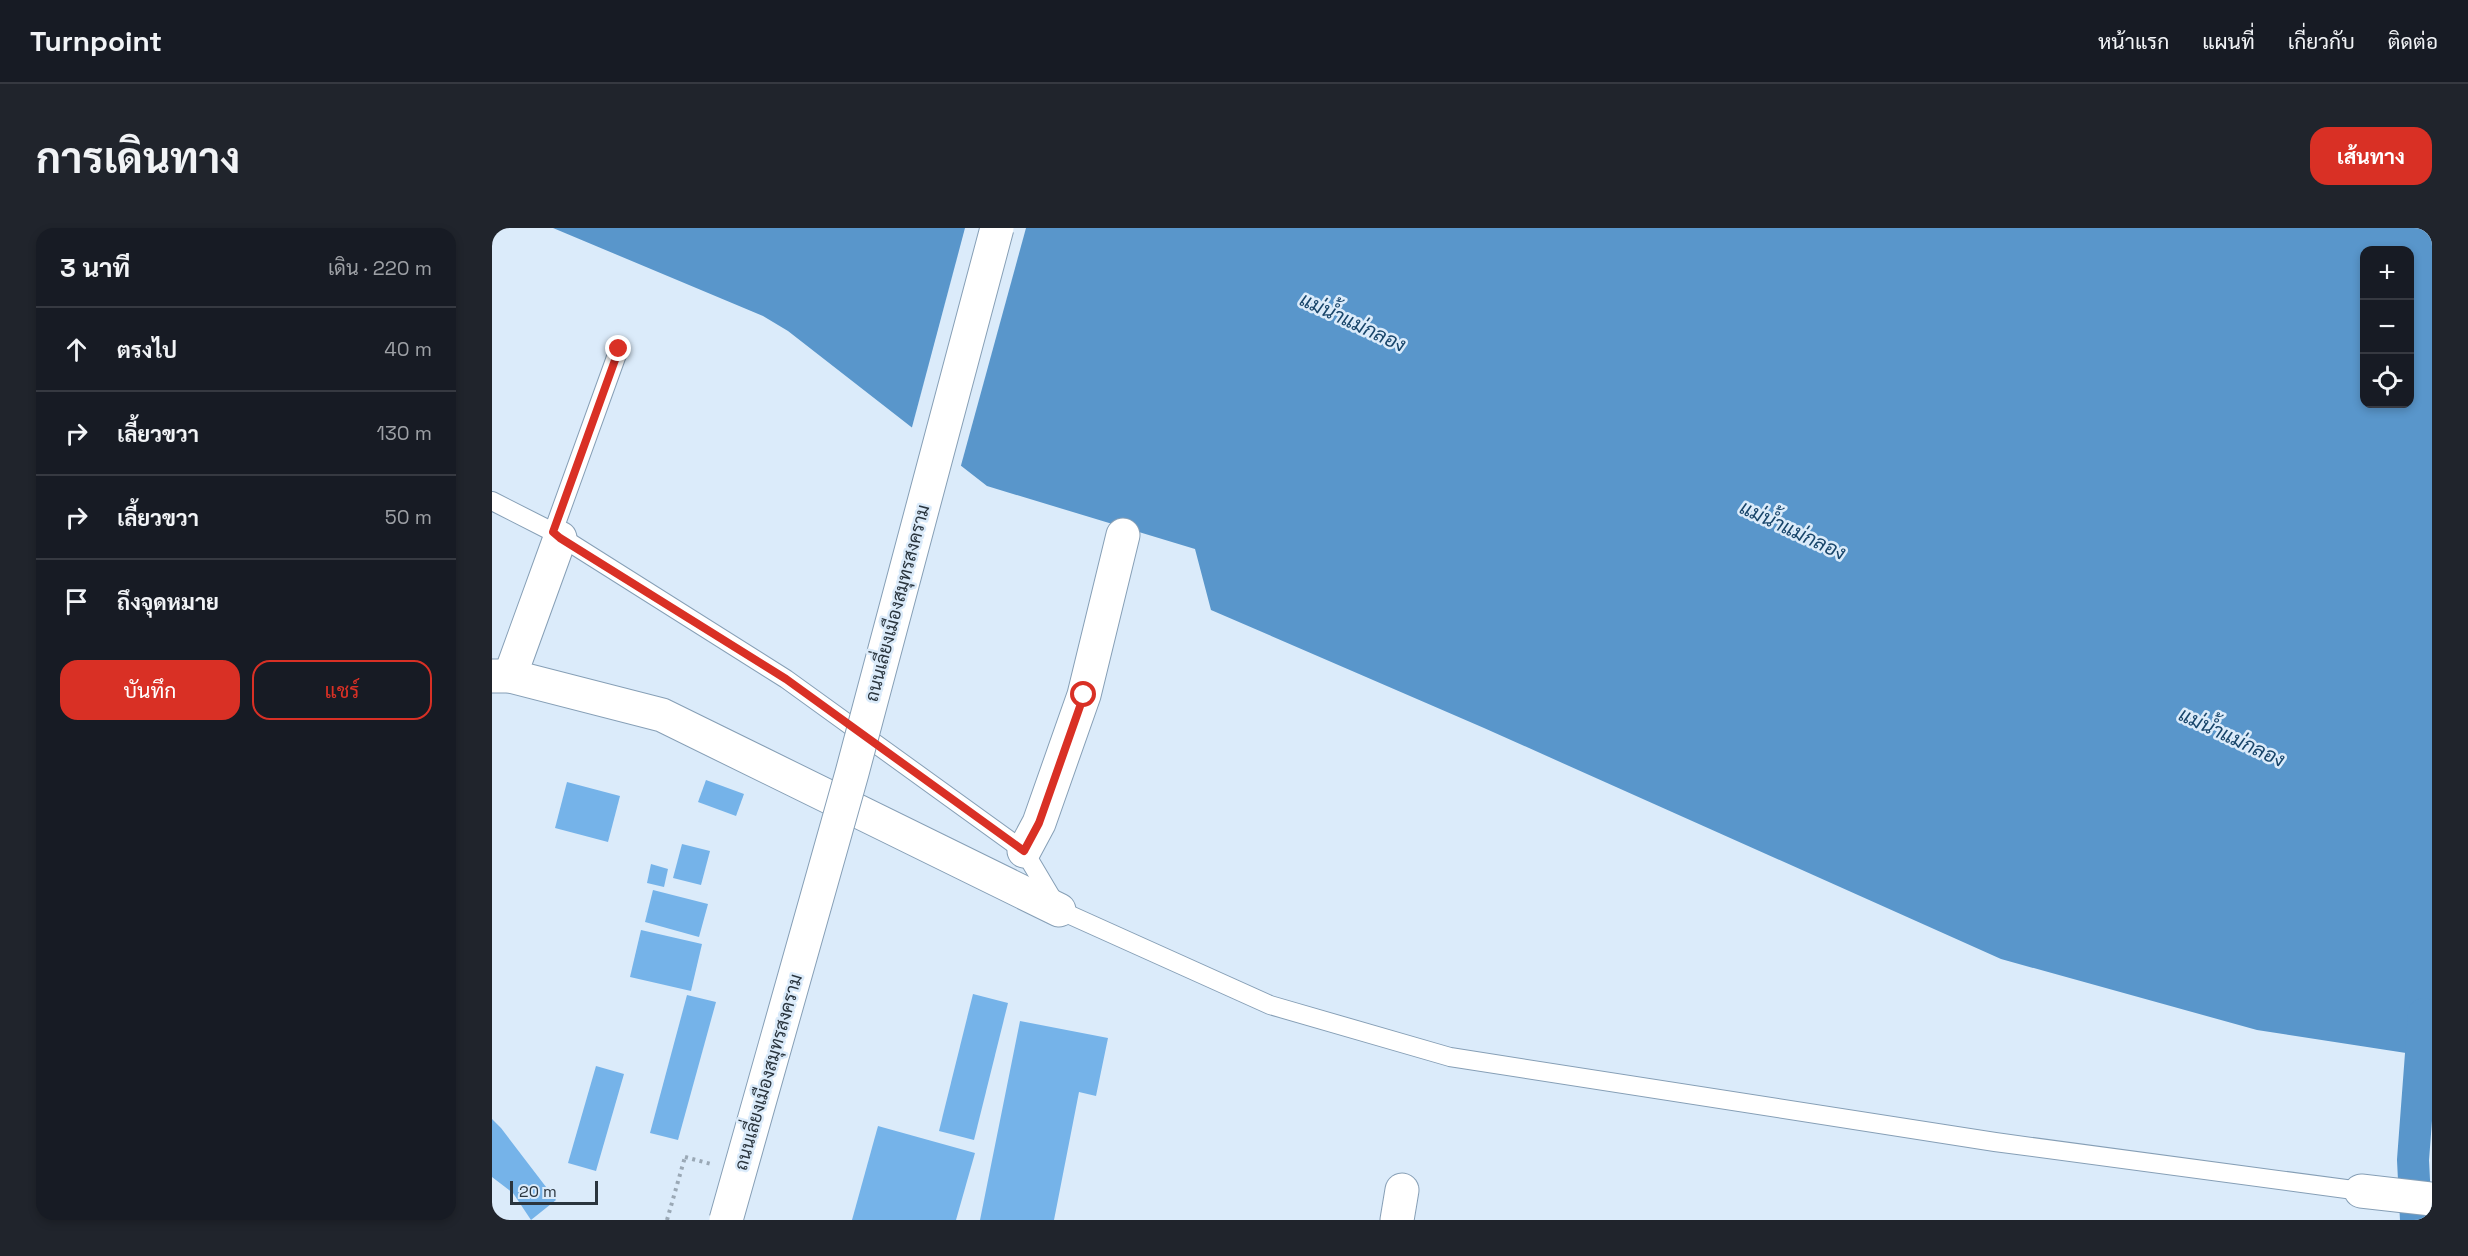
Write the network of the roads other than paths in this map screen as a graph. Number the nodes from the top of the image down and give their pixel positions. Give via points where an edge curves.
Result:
1 (997, 228) edge
2 (619, 349) dead end
3 (492, 501) edge
4 (556, 535) junction
5 (1123, 535) dead end
6 (501, 676) edge
7 (1024, 851) junction
8 (1059, 910) junction
9 (2361, 1191) joint
10 (2432, 1198) edge
11 (726, 1220) edge

1 - 11 street, ถนนเลี่ยงเมืองสมุทรสงคราม, bridge via 852,773
2 - 4 lane
3 - 4 lane
4 - 6 street
4 - 7 lane via 786,679
5 - 7 street via 1084,695 1039,823
6 - 8 street via 662,715
7 - 8 lane
8 - 9 lane via 1270,1005 1450,1057 1995,1142
9 - 10 street

